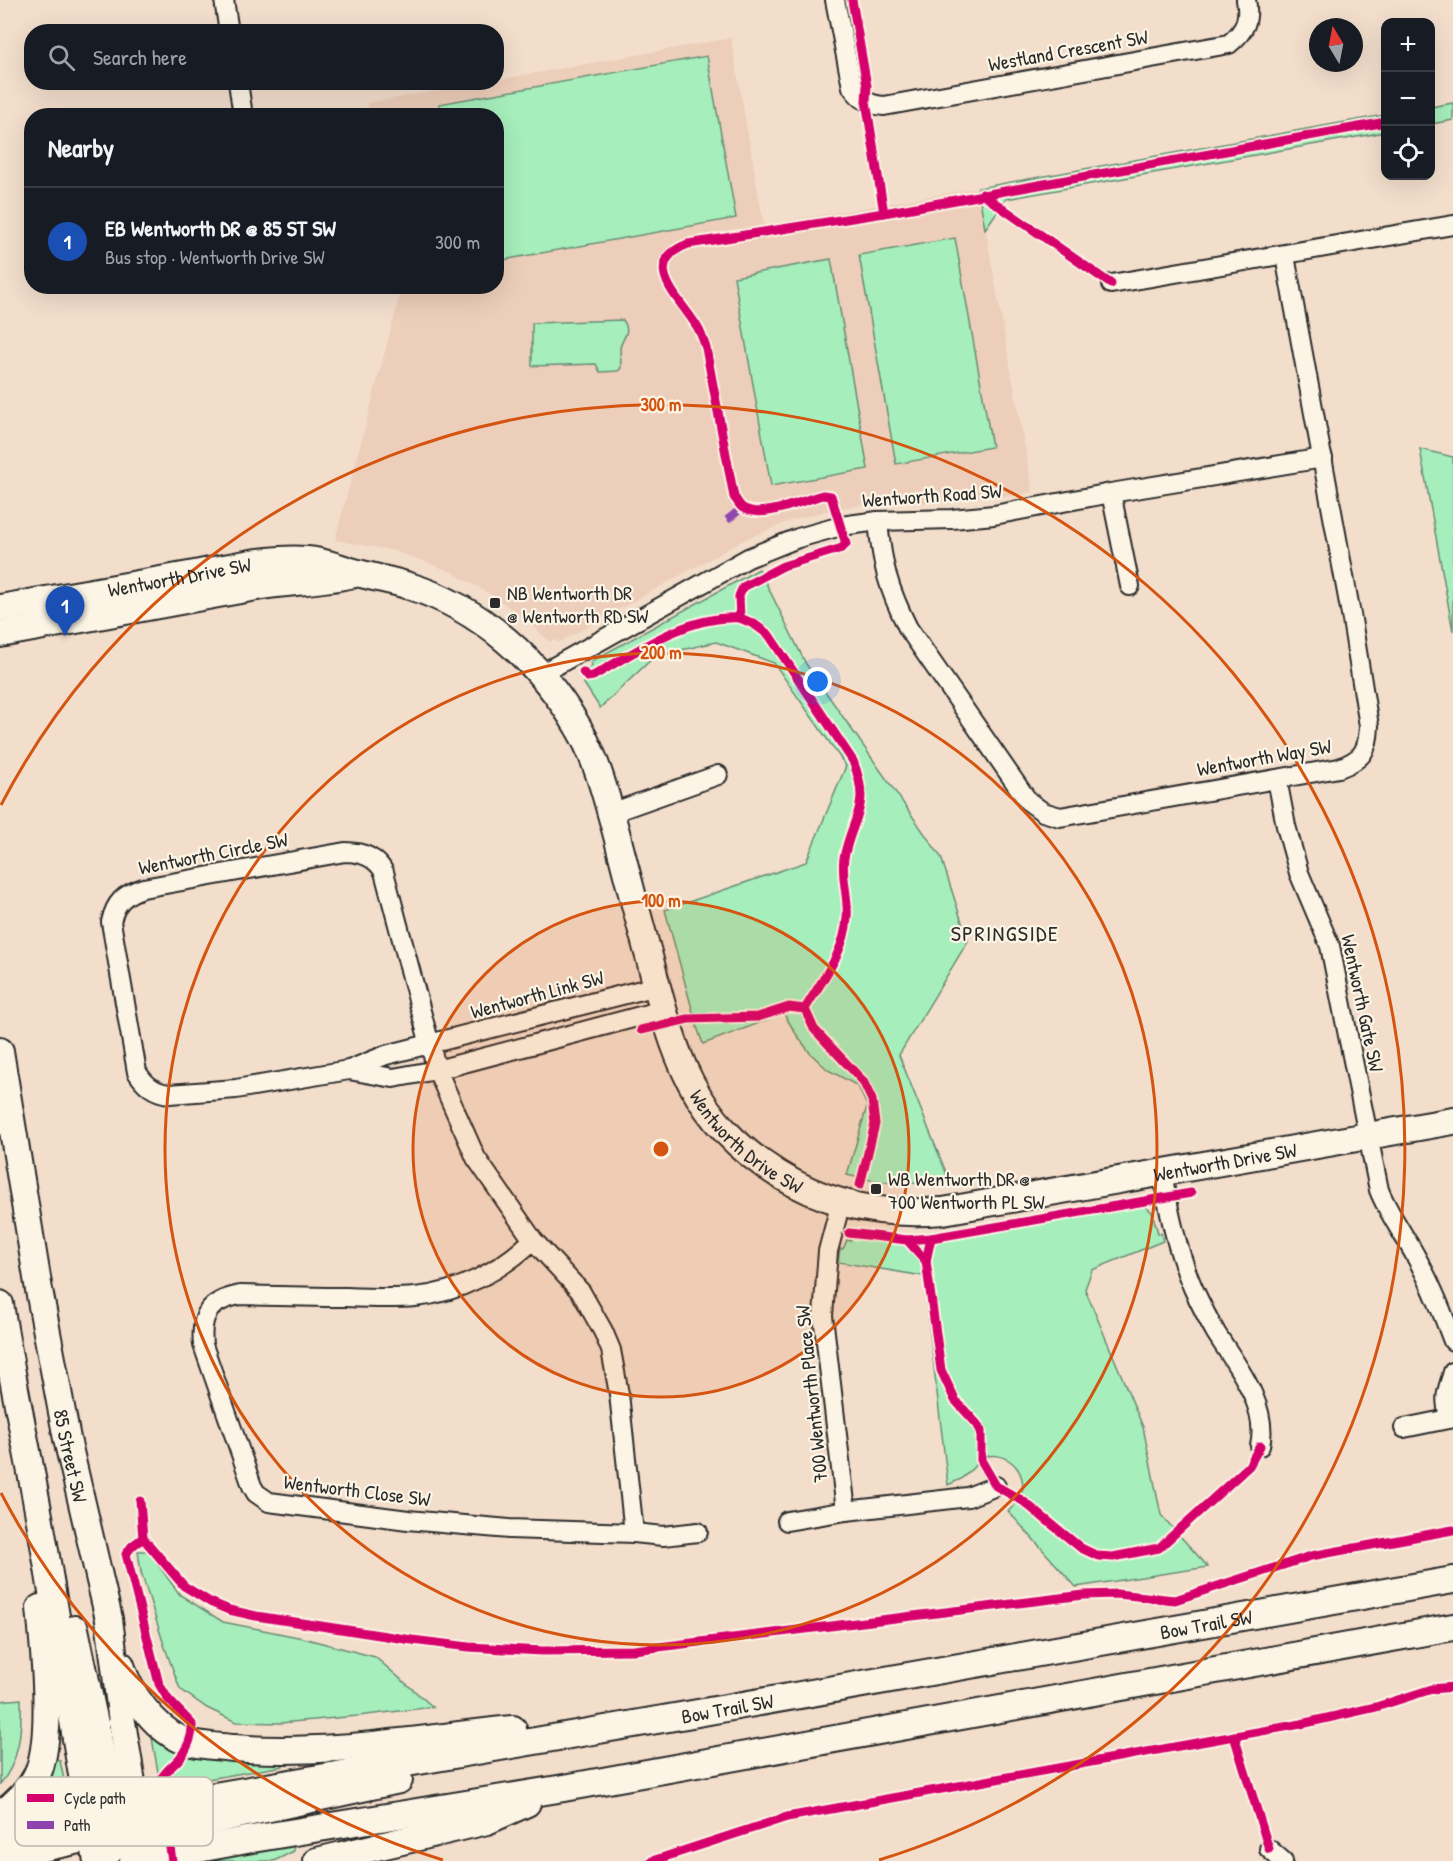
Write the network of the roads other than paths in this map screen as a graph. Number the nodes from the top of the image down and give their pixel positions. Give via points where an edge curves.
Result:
1 (224, 0) edge
2 (835, 0) edge
3 (1246, 0) edge
4 (228, 24) edge
5 (239, 90) edge
6 (242, 108) edge
7 (1453, 225) edge
8 (1285, 256) junction
9 (1111, 284) dead end
10 (1323, 458) junction
11 (1111, 493) junction
12 (878, 521) junction
13 (358, 573) junction
14 (1130, 586) dead end
15 (0, 608) edge
16 (0, 634) edge
17 (541, 674) junction
18 (718, 775) dead end
19 (1277, 779) junction
20 (611, 813) junction
21 (660, 998) junction
22 (430, 1045) junction
23 (0, 1051) edge
24 (349, 1070) junction
25 (437, 1070) junction
26 (1453, 1121) edge
27 (1367, 1136) junction
28 (1162, 1173) junction
29 (841, 1202) junction
30 (533, 1240) junction
31 (39, 1290) junction
32 (0, 1297) edge
33 (0, 1304) edge
34 (1453, 1341) edge
35 (1453, 1372) edge
36 (1451, 1419) edge
37 (1404, 1428) dead end
38 (1260, 1446) dead end
39 (33, 1482) junction
40 (996, 1486) dead end
41 (846, 1511) junction
42 (787, 1521) dead end
43 (698, 1532) dead end
44 (634, 1533) junction
45 (1453, 1580) edge
46 (109, 1619) junction
47 (1453, 1627) edge
48 (692, 1714) junction
49 (35, 1777) edge
50 (102, 1777) edge
51 (120, 1777) edge
52 (564, 1788) junction
53 (15, 1802) edge
54 (0, 1815) edge
55 (213, 1821) edge
56 (0, 1833) edge
57 (15, 1834) edge
58 (213, 1838) edge
59 (87, 1846) edge
60 (1269, 1849) dead end
61 (0, 1857) edge
62 (317, 1861) edge
63 (1283, 1861) edge

1 - 4 street
2 - 3 street, Westland Crescent SW via 849,81 858,97 876,106 1229,44 1243,32
5 - 6 street
7 - 8 street
8 - 9 street
8 - 10 street, Wentworth Way SW
10 - 11 street, Wentworth Road SW
10 - 19 street, Wentworth Way SW via 1369,736 1363,754 1352,763
11 - 12 street, Wentworth Road SW via 994,515
11 - 14 street
12 - 17 street, Wentworth Road SW via 821,531 747,558
12 - 19 street, Wentworth Way SW via 886,576 908,628 1036,809 1060,817
13 - 15 main road, Wentworth Drive SW via 320,561 259,562
13 - 16 main road, Wentworth Drive SW via 262,586
13 - 17 main road, Wentworth Drive SW via 412,586 462,608 485,622
17 - 20 main road, Wentworth Drive SW via 589,748
18 - 20 street
19 - 27 street, Wentworth Gate SW via 1299,873 1330,946
20 - 21 main road, Wentworth Drive SW
21 - 22 street, Wentworth Link SW
21 - 25 street
21 - 29 main road, Wentworth Drive SW via 688,1078 724,1130 759,1162 789,1181
22 - 24 street, Wentworth Circle SW via 386,1055
22 - 24 street, Wentworth Circle SW via 384,872 380,864 361,853 345,852 143,888 117,904 111,931 133,1058 142,1081 152,1089 169,1094 206,1092
22 - 25 street, Wentworth Circle SW
23 - 31 main road, 85 Street SW
24 - 25 street, Wentworth Circle SW via 393,1078
25 - 30 street via 476,1158
26 - 27 main road, Wentworth Drive SW
27 - 28 main road, Wentworth Drive SW
27 - 34 street, Wentworth Gate SW via 1387,1210 1432,1287
28 - 29 main road, Wentworth Drive SW via 943,1211 891,1213
28 - 38 street via 1185,1268 1215,1332 1249,1387 1260,1420
29 - 41 street, 700 Wentworth Place SW via 828,1251 823,1316
30 - 44 street via 581,1292 611,1350
30 - 44 street, Wentworth Close SW via 491,1272 433,1294 402,1298 240,1295 215,1304 201,1327 203,1345 248,1478 256,1493 269,1502 498,1528
31 - 32 main road
31 - 46 main road, 85 Street SW via 67,1439
33 - 39 main road
35 - 36 street via 1445,1400
36 - 37 street
39 - 49 main road via 46,1718 43,1753
39 - 50 main road
40 - 41 street via 968,1497
41 - 42 street
43 - 44 street, Wentworth Close SW via 663,1536
45 - 48 main road, Bow Trail SW
46 - 48 main road via 123,1671 155,1723 179,1738 212,1746 331,1747 651,1714
46 - 51 main road, 85 Street SW via 122,1722
47 - 52 main road
48 - 55 main road
52 - 58 main road via 275,1835
52 - 62 main road via 487,1821
53 - 54 main road
56 - 57 main road
59 - 61 main road
60 - 63 street

